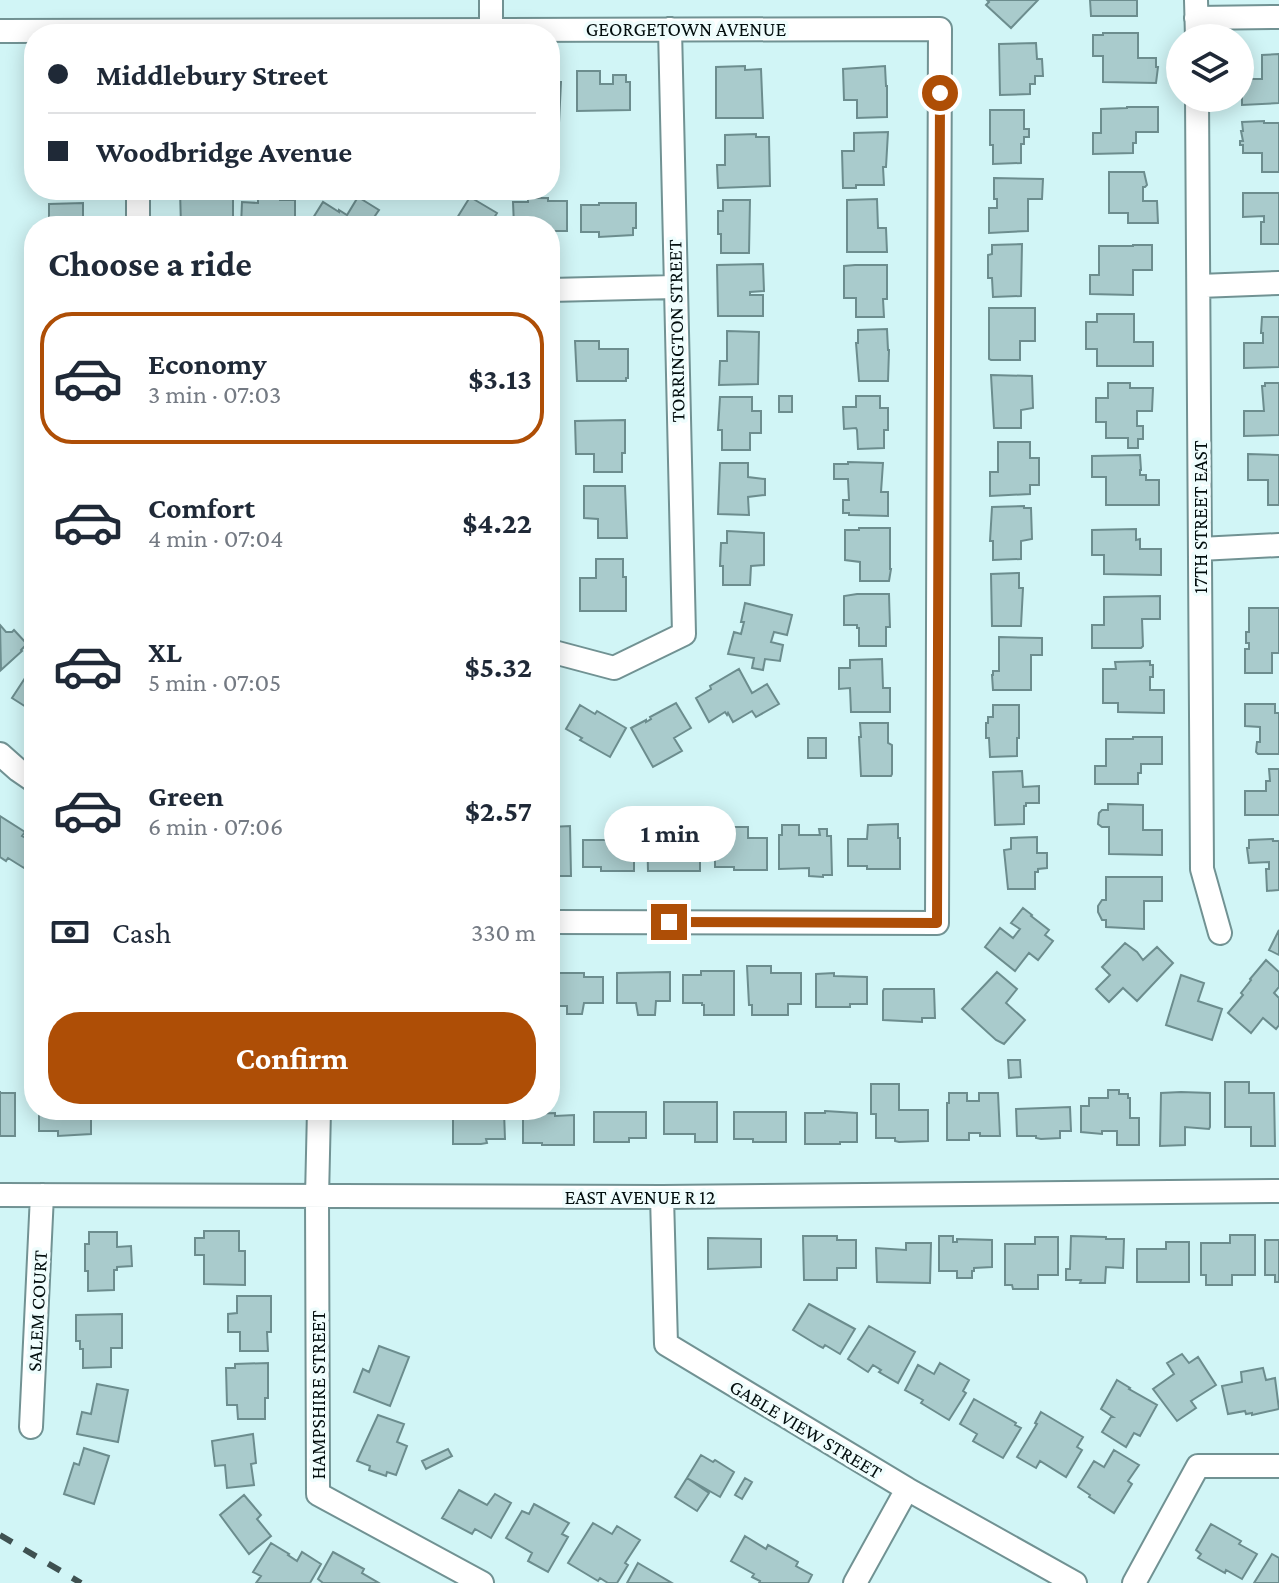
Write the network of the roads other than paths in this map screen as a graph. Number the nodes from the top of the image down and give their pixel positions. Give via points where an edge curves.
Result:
1 (491, 0) edge
2 (1279, 17) edge
3 (1196, 19) edge
4 (491, 24) edge
5 (560, 29) edge
6 (670, 29) junction
7 (0, 31) edge
8 (24, 31) edge
9 (1197, 112) edge
10 (1279, 283) edge
11 (1199, 286) junction
12 (675, 287) junction
13 (560, 290) edge
14 (1279, 545) edge
15 (1200, 549) junction
16 (560, 654) edge
17 (0, 754) edge
18 (24, 774) edge
19 (560, 922) edge
20 (1220, 933) dead end
21 (319, 1120) edge
22 (1279, 1191) edge
23 (0, 1195) edge
24 (42, 1195) junction
25 (317, 1197) junction
26 (662, 1197) junction
27 (31, 1427) dead end
28 (1279, 1466) edge
29 (907, 1489) junction
30 (482, 1583) edge
31 (855, 1583) edge
32 (1075, 1583) edge
33 (1134, 1583) edge

1 - 4 street
2 - 3 street
5 - 6 street, GEORGETOWN AVENUE
6 - 12 street, TORRINGTON STREET
6 - 19 street, GEORGETOWN AVENUE via 940,29 937,923
7 - 8 street, GEORGETOWN AVENUE
9 - 11 street, 17TH STREET EAST
10 - 11 street
11 - 15 street, 17TH STREET EAST
12 - 13 street
12 - 16 street, TORRINGTON STREET via 684,634 614,668
14 - 15 street
15 - 20 street, 17TH STREET EAST via 1202,869
17 - 18 street
21 - 25 street, HAMPSHIRE STREET
22 - 26 street, EAST AVENUE R 12
23 - 24 street, EAST AVENUE R 12
24 - 25 street, EAST AVENUE R 12
24 - 27 street, SALEM COURT
25 - 26 street, EAST AVENUE R 12
25 - 30 street, HAMPSHIRE STREET via 318,1494
26 - 29 street, GABLE VIEW STREET via 666,1344
28 - 33 street via 1198,1466
29 - 31 street
29 - 32 street, GABLE VIEW STREET

